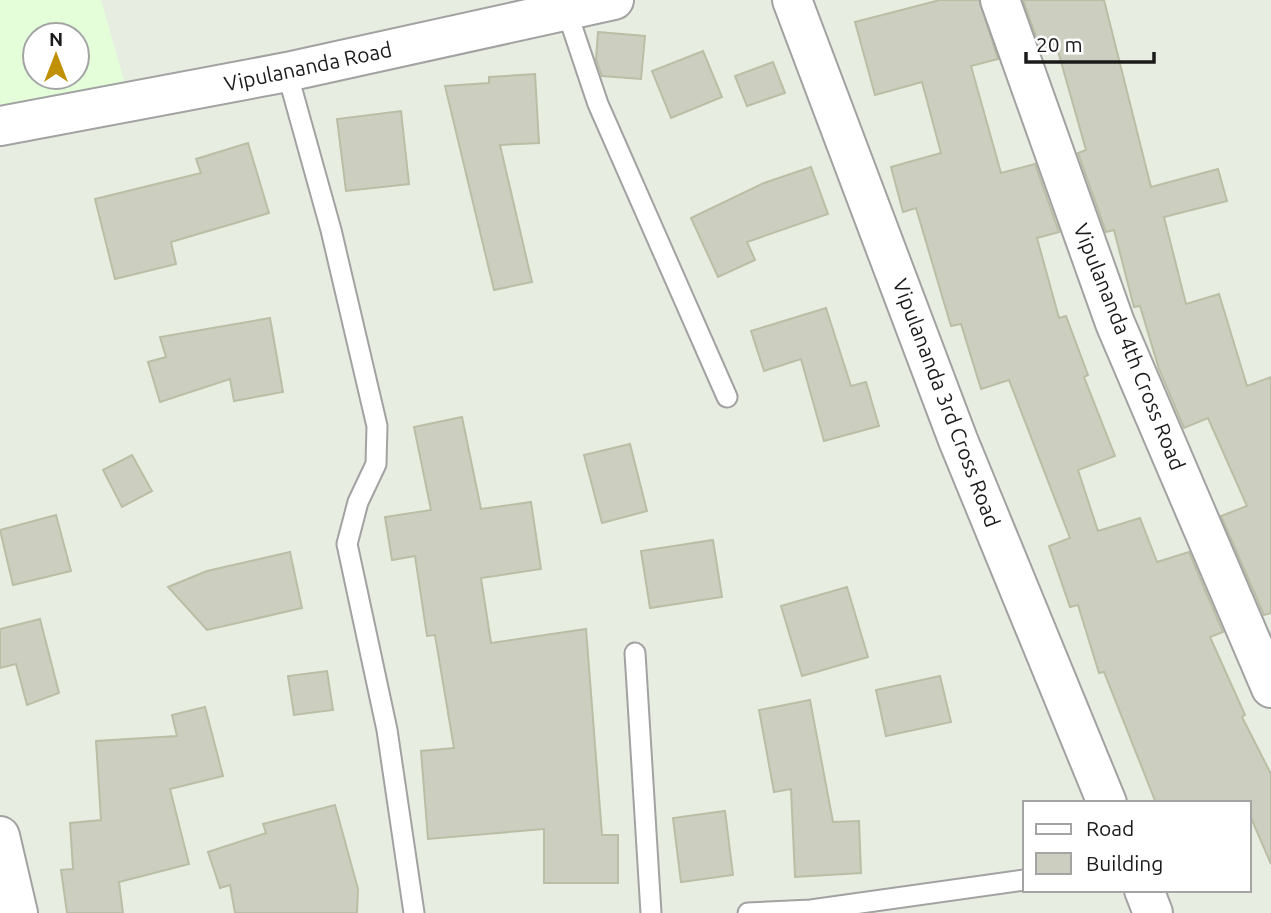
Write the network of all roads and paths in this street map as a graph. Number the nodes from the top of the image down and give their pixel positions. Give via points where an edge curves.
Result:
1 (614, 0) edge
2 (792, 0) edge
3 (1000, 0) edge
4 (567, 12) junction
5 (287, 72) junction
6 (0, 126) edge
7 (727, 397) dead end
8 (635, 653) dead end
9 (1271, 688) edge
10 (1106, 801) edge
11 (0, 836) edge
12 (1023, 880) edge
13 (1145, 892) edge
14 (811, 911) edge
15 (18, 913) edge
16 (414, 913) edge
17 (651, 913) edge
18 (748, 913) edge
19 (1153, 913) edge

1 - 4 street, Vipulananda Road
2 - 10 street, Vipulananda 3rd Cross Road via 958,440
3 - 9 street, Vipulananda 4th Cross Road via 1115,323
4 - 5 street, Vipulananda Road
4 - 7 lane via 598,104
5 - 6 street, Vipulananda Road
5 - 16 lane via 331,230 377,426 376,464 358,502 347,544 387,730
8 - 17 lane
11 - 15 street
12 - 14 lane
13 - 19 street
14 - 18 lane

